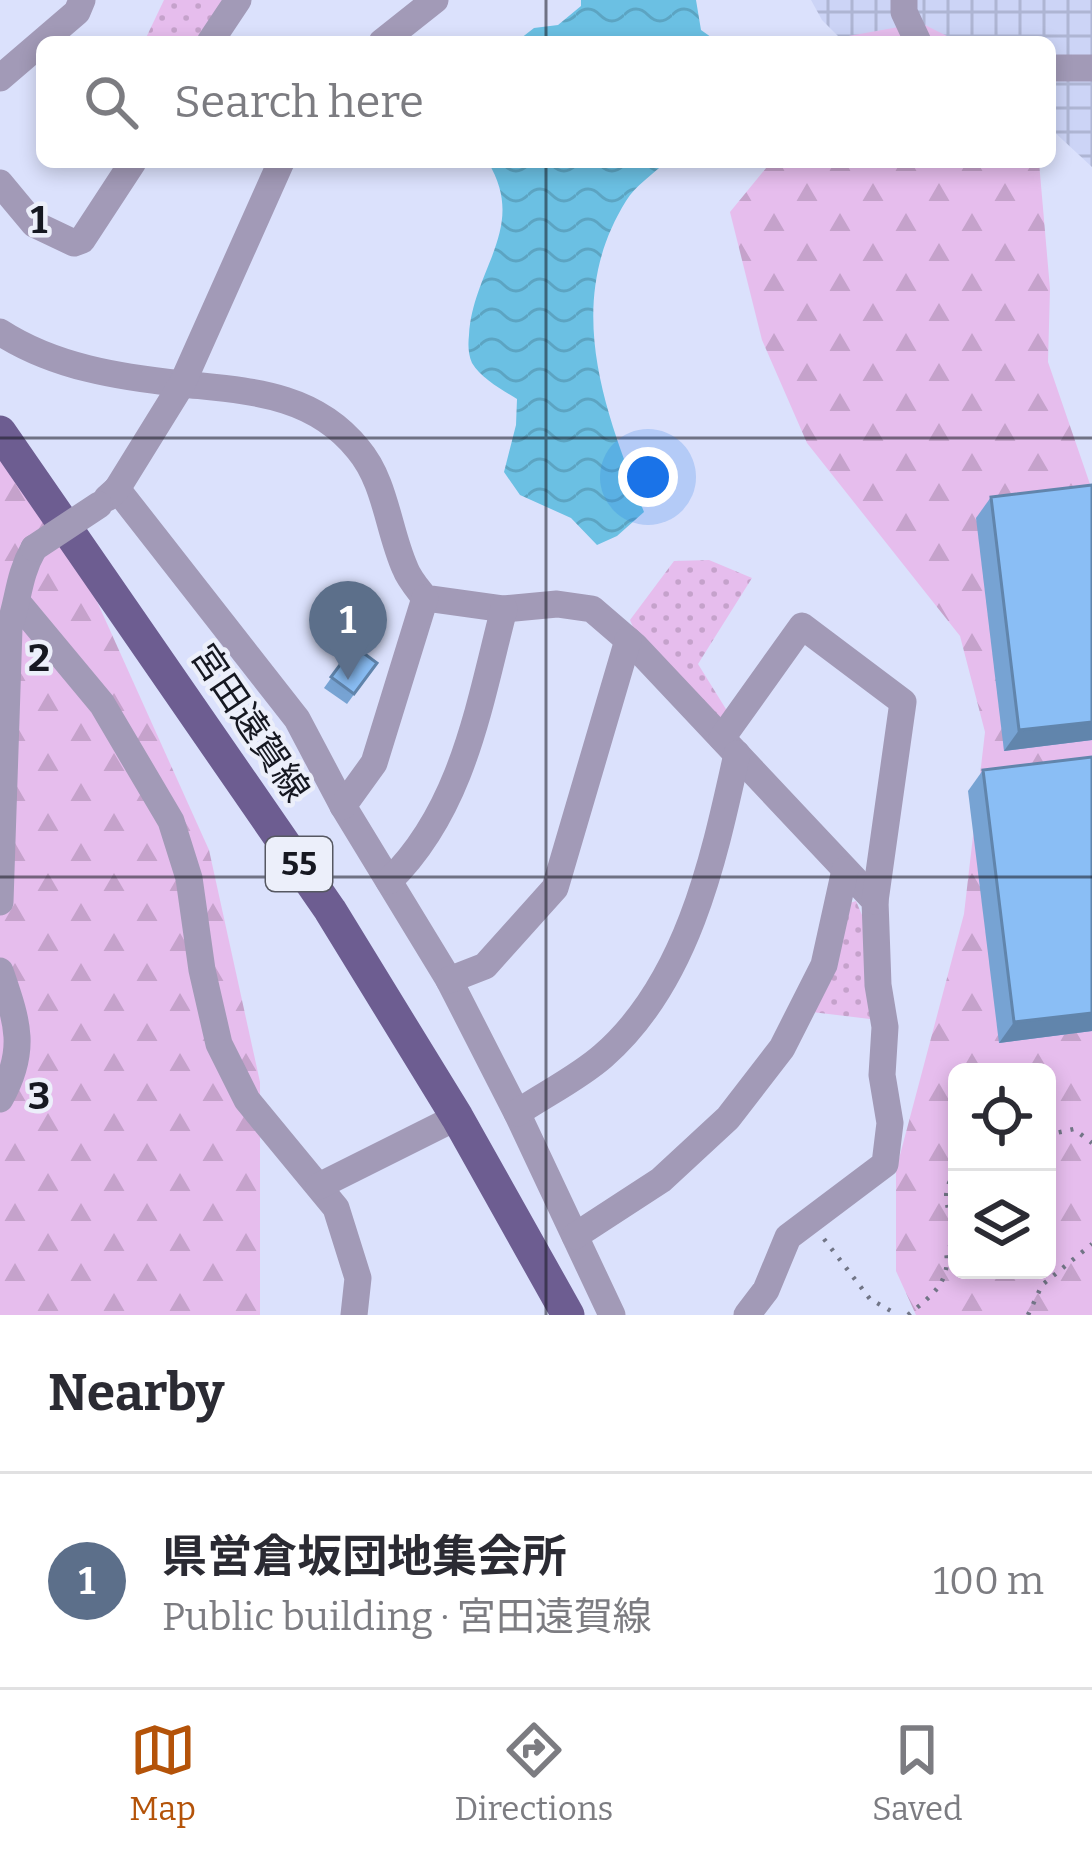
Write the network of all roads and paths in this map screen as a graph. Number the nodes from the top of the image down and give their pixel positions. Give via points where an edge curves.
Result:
1 (82, 0) edge
2 (238, 0) edge
3 (435, 0) edge
4 (904, 0) edge
5 (48, 36) edge
6 (216, 36) edge
7 (390, 36) edge
8 (915, 36) edge
9 (36, 47) edge
10 (1056, 68) edge
11 (1092, 68) edge
12 (0, 78) edge
13 (129, 168) edge
14 (278, 168) edge
15 (0, 183) edge
16 (0, 332) edge
17 (182, 384) junction
18 (0, 432) edge
19 (108, 497) junction
20 (425, 598) junction
21 (18, 603) junction
22 (504, 609) junction
23 (628, 640) junction
24 (729, 746) junction
25 (343, 806) junction
26 (845, 870) junction
27 (389, 881) junction
28 (0, 902) edge
29 (875, 902) junction
30 (0, 971) edge
31 (449, 980) junction
32 (0, 1099) edge
33 (518, 1113) junction
34 (457, 1117) junction
35 (1056, 1134) edge
36 (1092, 1143) edge
37 (320, 1186) junction
38 (809, 1222) junction
39 (575, 1236) junction
40 (1092, 1244) edge
41 (948, 1263) edge
42 (354, 1315) edge
43 (568, 1315) edge
44 (612, 1315) edge
45 (747, 1315) edge
46 (898, 1315) edge
47 (908, 1315) edge
48 (1028, 1315) edge

1 - 5 street
2 - 6 street
3 - 7 street
4 - 8 street
9 - 12 street
10 - 11 street
13 - 15 street via 74,243 34,224
14 - 17 street
16 - 17 street via 34,354
17 - 19 street
17 - 20 street via 277,395 328,421 359,450 406,572
18 - 34 main road, 宮田遠賀線 / 55 via 318,893
19 - 21 street, bridge via 34,548 19,574
19 - 25 street via 297,719
20 - 22 street
20 - 25 street via 374,763
21 - 28 street via 9,628
21 - 37 street via 102,704 171,820 219,1044 248,1100
22 - 23 street via 592,609
22 - 27 street via 445,808
23 - 24 street
23 - 31 street via 555,888 485,966
24 - 26 street
24 - 29 street via 802,626 903,702
24 - 33 street via 717,846 675,959 604,1055
25 - 27 street
26 - 29 street
26 - 39 street via 824,965 782,1048 728,1118 661,1180
27 - 31 street
29 - 38 street via 890,1123 885,1165
30 - 32 street via 20,1027
31 - 33 street
33 - 39 street
34 - 37 street
34 - 43 main road, 宮田遠賀線 / 55
35 - 36 path via 1074,1129
37 - 42 street via 336,1208 358,1278
38 - 45 street via 788,1237
38 - 46 path via 870,1299
39 - 44 street
40 - 48 path via 1042,1286
41 - 47 path via 938,1292

